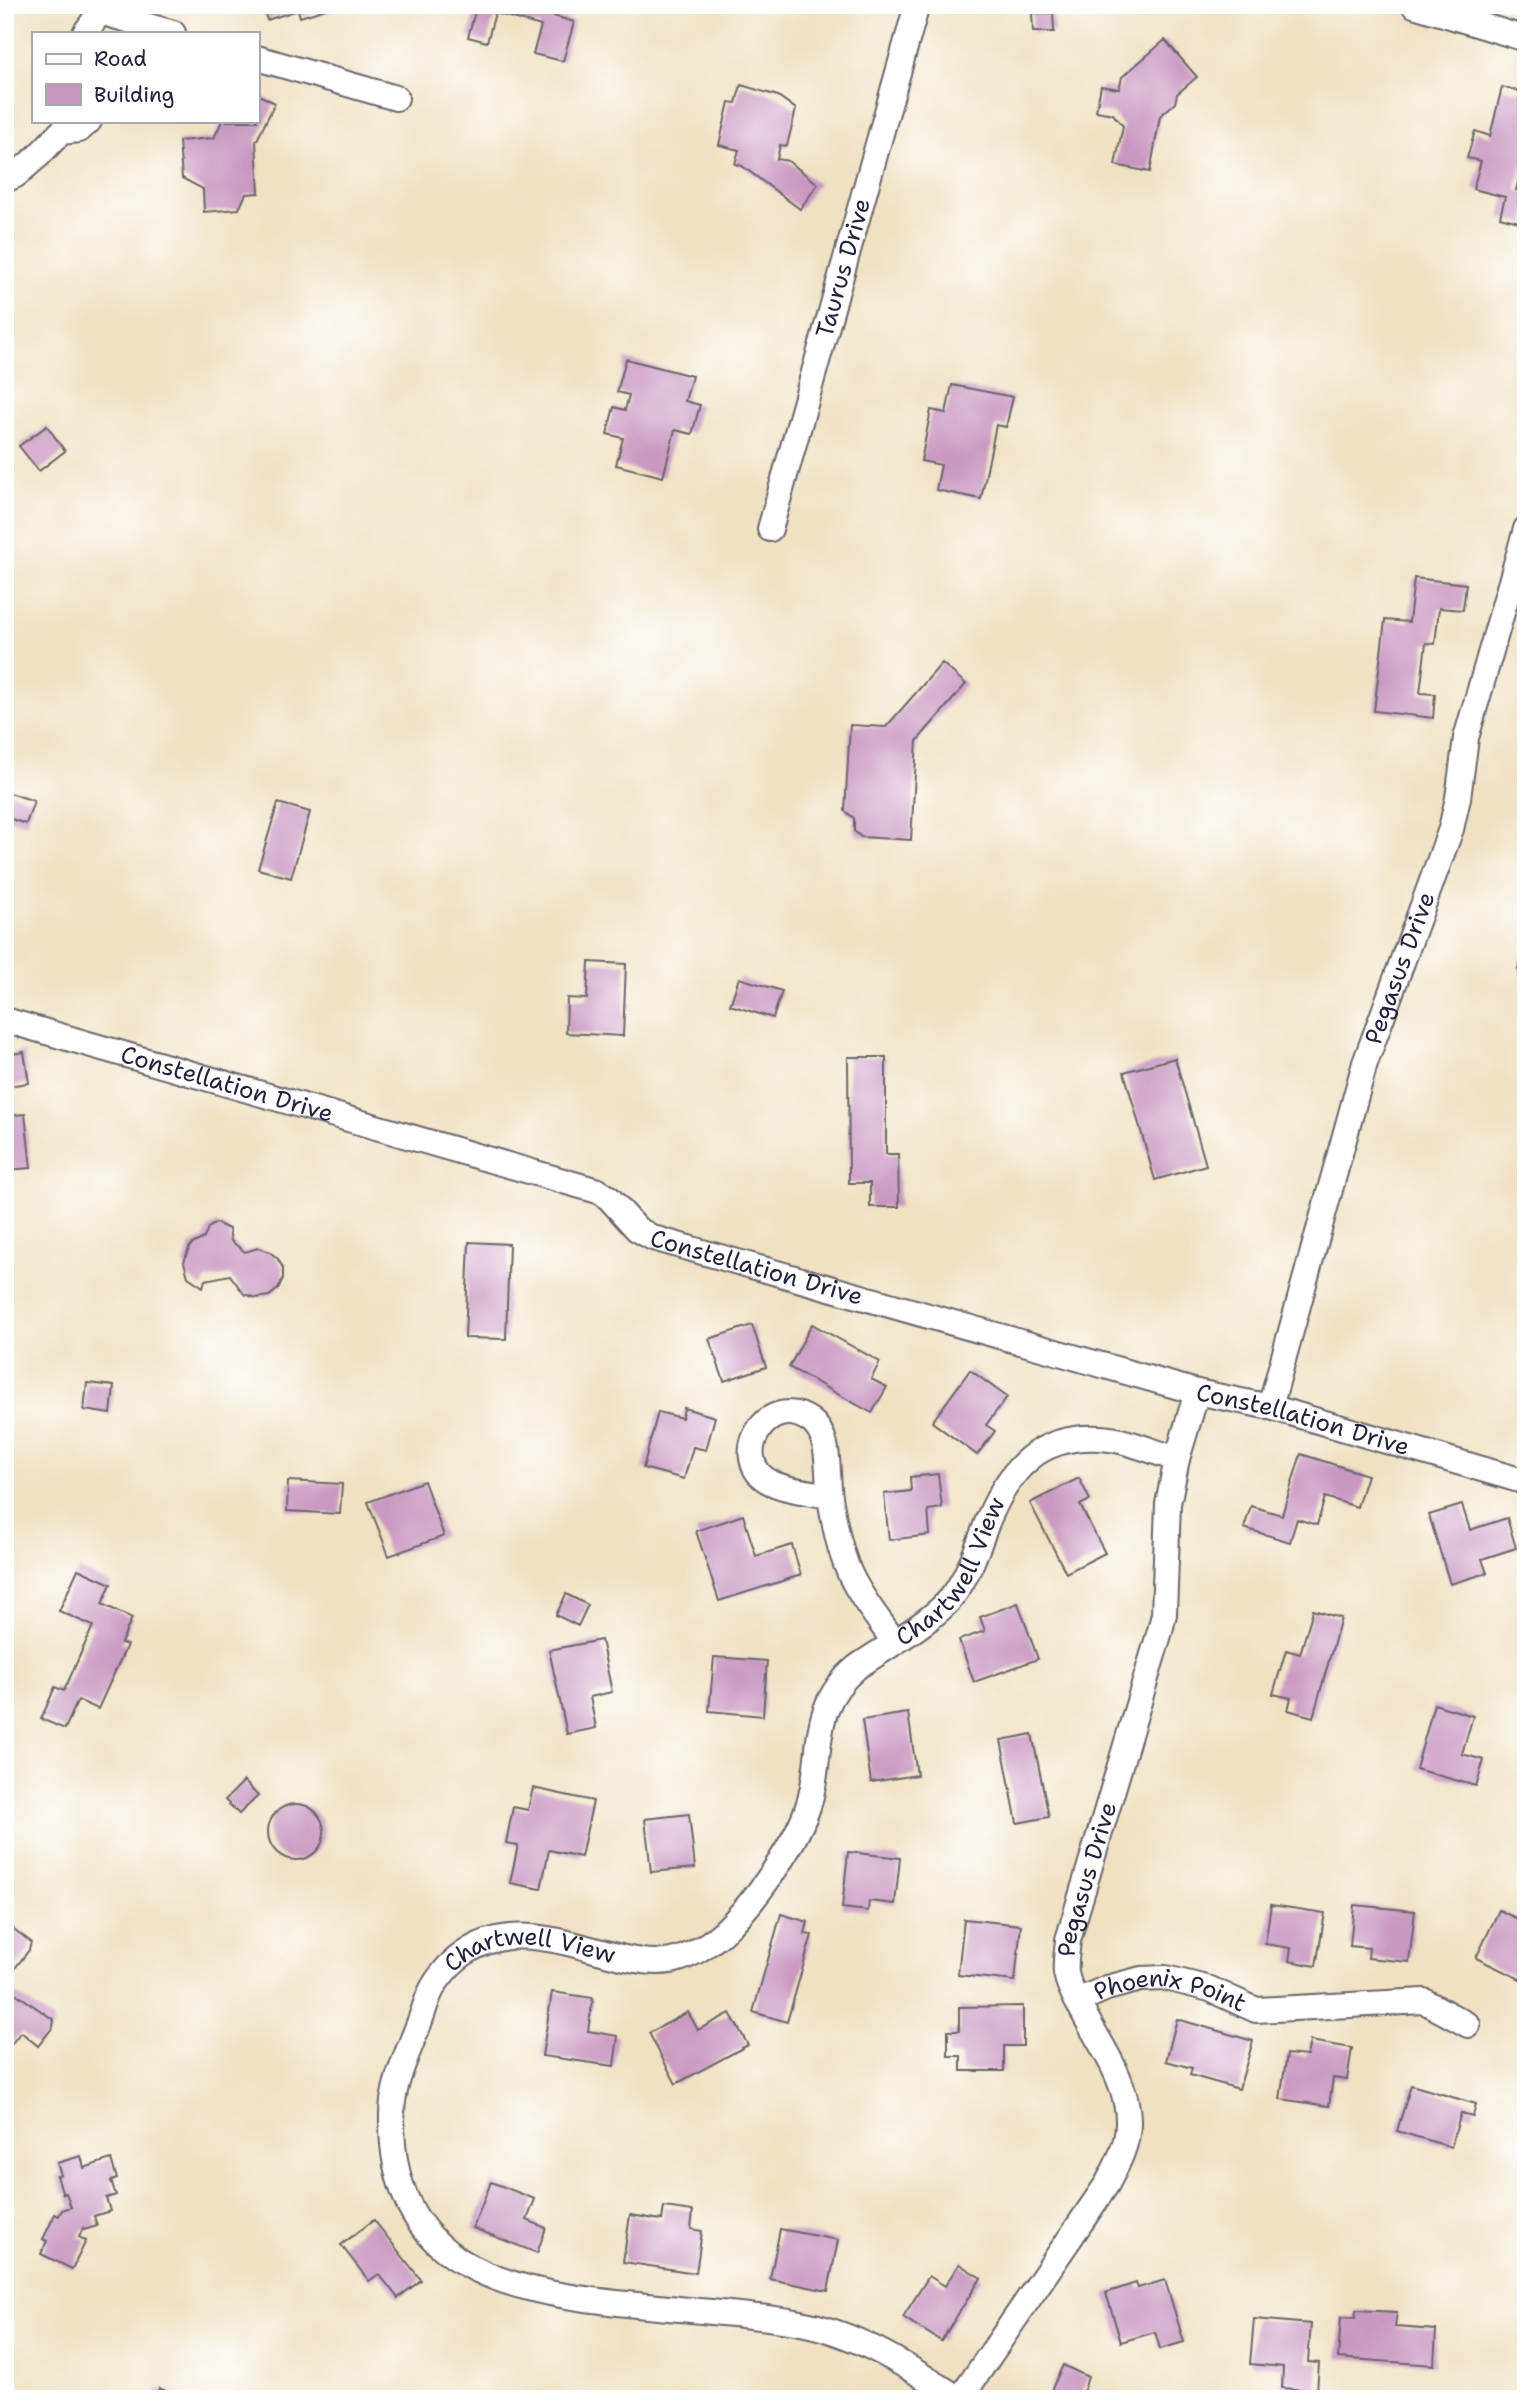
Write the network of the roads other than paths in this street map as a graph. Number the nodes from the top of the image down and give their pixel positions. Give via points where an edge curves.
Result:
1 (917, 5) edge
2 (1414, 5) edge
3 (101, 9) edge
4 (86, 32) edge
5 (114, 32) edge
6 (170, 32) edge
7 (1526, 39) edge
8 (259, 59) edge
9 (396, 98) dead end
10 (88, 122) edge
11 (61, 127) edge
12 (5, 180) edge
13 (770, 529) dead end
14 (1526, 529) edge
15 (5, 1020) edge
16 (1197, 1392) junction
17 (1270, 1407) junction
18 (1177, 1459) junction
19 (1526, 1482) edge
20 (830, 1496) dead end
21 (894, 1642) junction
22 (1077, 2001) junction
23 (1468, 2025) dead end
24 (960, 2399) edge

1 - 13 street, Taurus Drive
2 - 7 street
3 - 4 street
3 - 5 street
3 - 6 street
8 - 9 street
10 - 11 street via 79,130
11 - 12 street via 38,156
14 - 17 street, Pegasus Drive via 1469,726 1451,829 1365,1063
15 - 16 street, Constellation Drive via 598,1191 637,1229 653,1238
16 - 17 street, Constellation Drive
16 - 18 street, Pegasus Drive
17 - 19 street, Constellation Drive
18 - 21 street, Chartwell View via 1102,1438 1042,1449 1006,1483 951,1598
18 - 22 street, Pegasus Drive via 1165,1523 1160,1631 1068,1940 1066,1975
20 - 21 street via 844,1559
21 - 24 street, Chartwell View via 845,1676 834,1691 820,1728 803,1822 741,1913 706,1946 689,1956 648,1961 513,1935 469,1951 449,1966 433,1985 396,2086 393,2160 400,2187 430,2236 454,2258 482,2274 561,2296 796,2322 831,2331 891,2356
22 - 23 street, Phoenix Point via 1141,1979 1166,1978 1210,1989 1256,2010 1424,2001
22 - 24 street, Pegasus Drive via 1123,2089 1125,2141 1107,2185

